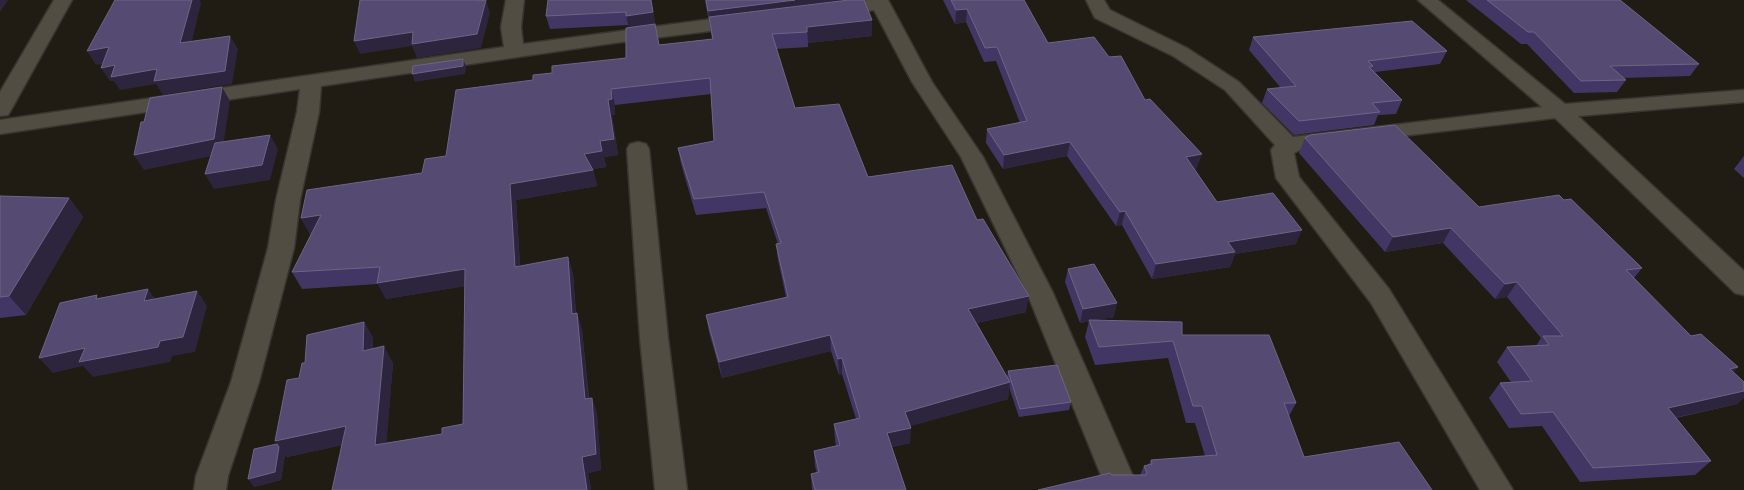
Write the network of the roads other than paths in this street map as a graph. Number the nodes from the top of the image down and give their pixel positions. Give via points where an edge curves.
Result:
1 (63, 0) edge
2 (515, 0) edge
3 (1095, 0) edge
4 (1427, 0) edge
5 (879, 2) edge
6 (812, 12) edge
7 (762, 18) edge
8 (514, 52) junction
9 (311, 82) junction
10 (1744, 96) edge
11 (0, 110) edge
12 (1560, 111) junction
13 (0, 127) edge
14 (1289, 146) junction
15 (638, 150) dead end
16 (1744, 286) edge
17 (210, 490) edge
18 (672, 490) edge
19 (1123, 490) edge
20 (1497, 490) edge

1 - 11 street
2 - 8 street via 511,27
3 - 14 street via 1102,14 1180,52 1232,86
4 - 12 street
5 - 6 street
5 - 19 street via 922,82 972,157 1036,284
7 - 8 street
8 - 9 street
9 - 13 street
9 - 17 street via 281,248 245,382
10 - 12 street
12 - 14 street via 1333,136
12 - 16 street
14 - 20 street via 1282,150 1288,178 1380,296
15 - 18 street via 654,338

